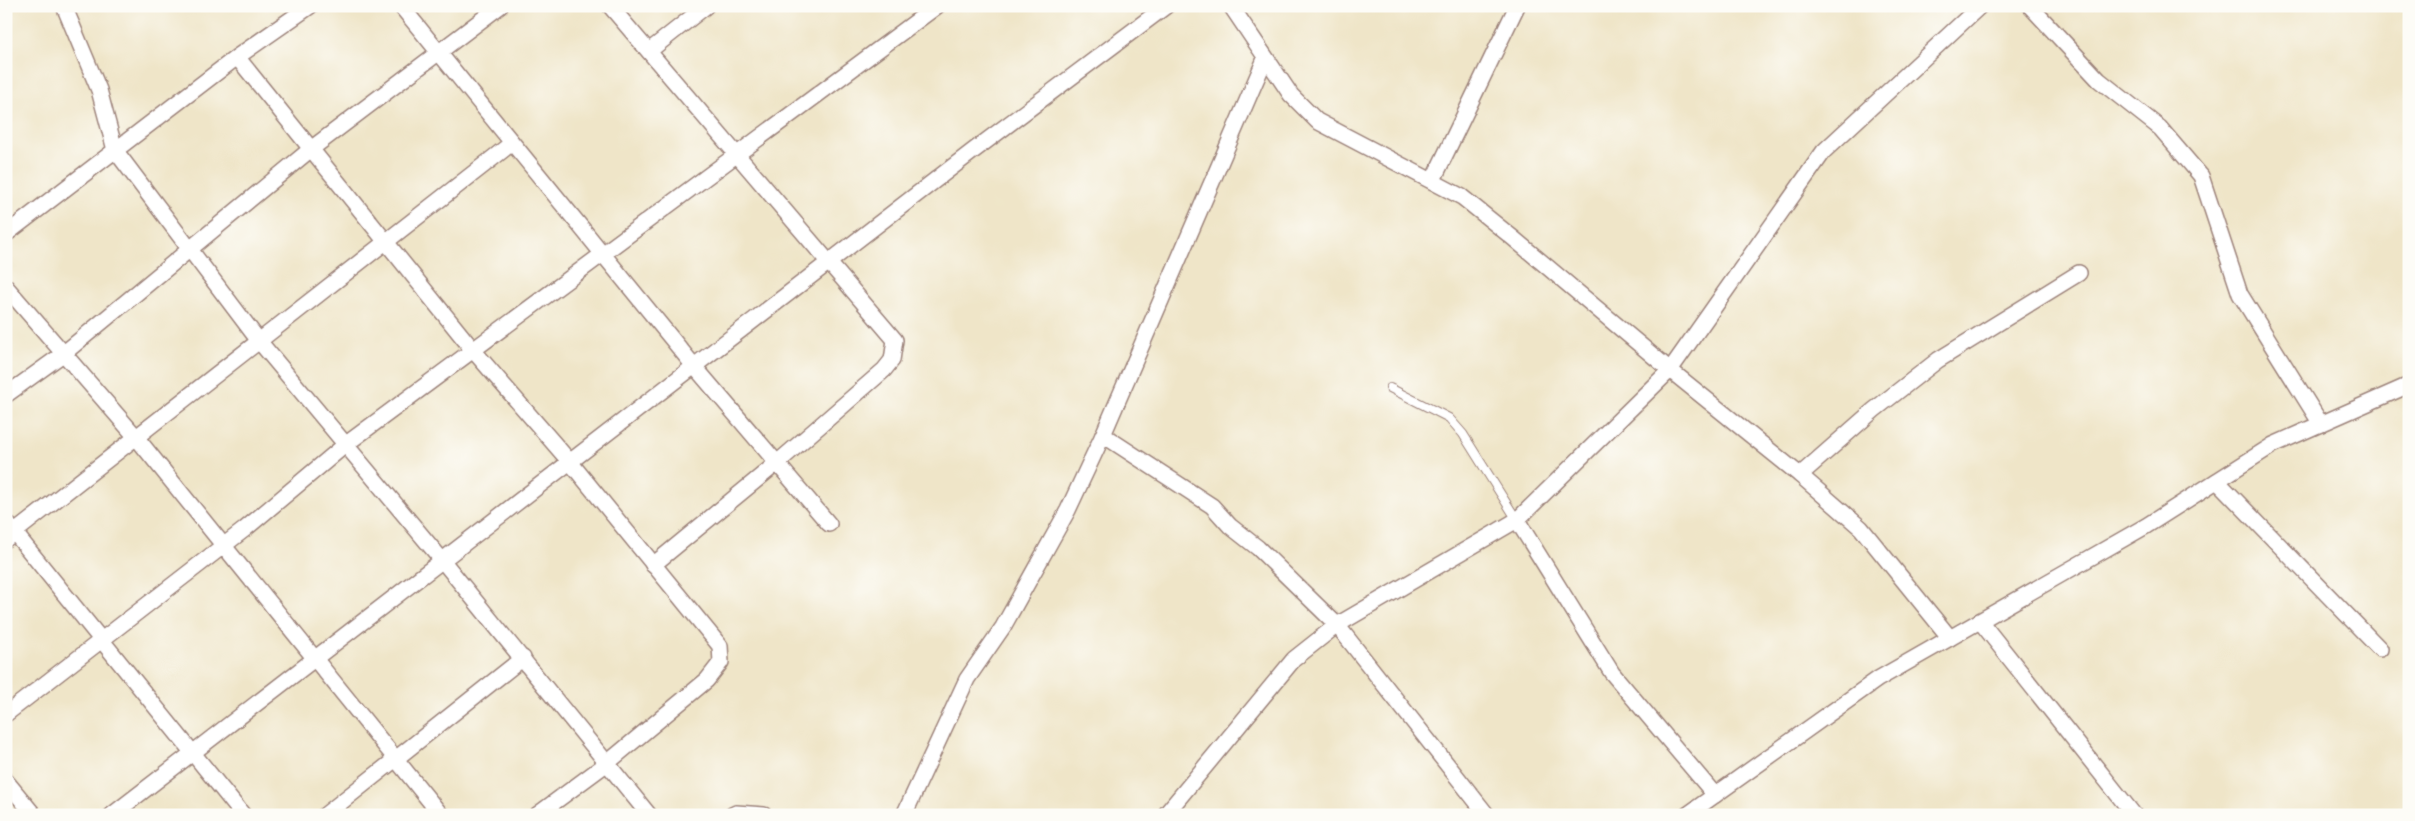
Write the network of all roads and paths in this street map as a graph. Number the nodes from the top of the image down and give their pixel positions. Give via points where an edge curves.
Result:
1 (64, 6) edge
2 (310, 6) edge
3 (402, 6) edge
4 (500, 6) edge
5 (610, 6) edge
6 (706, 6) edge
7 (937, 6) edge
8 (1166, 6) edge
9 (1231, 6) edge
10 (1517, 6) edge
11 (1980, 6) edge
12 (2030, 6) edge
13 (648, 51) junction
14 (439, 52) junction
15 (237, 57) junction
16 (1265, 59) junction
17 (512, 143) junction
18 (311, 149) junction
19 (115, 150) junction
20 (737, 155) junction
21 (1433, 180) junction
22 (6, 234) edge
23 (386, 242) junction
24 (190, 250) junction
25 (603, 254) junction
26 (829, 262) junction
27 (2079, 273) dead end
28 (6, 287) edge
29 (259, 341) junction
30 (473, 350) junction
31 (63, 354) junction
32 (694, 366) junction
33 (1670, 370) junction
34 (2408, 387) edge
35 (1390, 388) dead end
36 (6, 395) edge
37 (2321, 424) junction
38 (1103, 436) junction
39 (136, 438) junction
40 (345, 445) junction
41 (570, 462) junction
42 (777, 463) junction
43 (1800, 474) junction
44 (2217, 481) junction
45 (1517, 520) junction
46 (829, 524) dead end
47 (9, 531) edge
48 (224, 546) junction
49 (442, 560) junction
50 (653, 565) junction
51 (1980, 621) junction
52 (1337, 625) junction
53 (1950, 638) junction
54 (102, 640) junction
55 (2380, 649) dead end
56 (315, 658) junction
57 (523, 658) junction
58 (6, 714) edge
59 (193, 752) junction
60 (396, 758) junction
61 (606, 764) junction
62 (6, 781) edge
63 (1715, 795) junction
64 (34, 815) edge
65 (112, 815) edge
66 (243, 815) edge
67 (325, 815) edge
68 (441, 815) edge
69 (537, 815) edge
70 (649, 815) edge
71 (732, 815) edge
72 (764, 815) edge
73 (904, 815) edge
74 (1165, 815) edge
75 (1487, 815) edge
76 (1687, 815) edge
77 (2134, 815) edge

1 - 19 street via 99,90
2 - 15 street
3 - 14 street
4 - 14 street
5 - 13 street
6 - 13 street
7 - 20 street
8 - 26 street
9 - 16 street
10 - 21 street
11 - 33 street via 1824,151
12 - 37 street via 2099,80 2160,128 2201,176 2240,294
13 - 20 street
14 - 17 street
14 - 18 street
15 - 18 street
15 - 19 street
16 - 21 street via 1291,95 1317,121
16 - 38 street
17 - 23 street
17 - 25 street
18 - 23 street
18 - 24 street
19 - 22 street
19 - 24 street
20 - 25 street
20 - 26 street
21 - 33 street via 1462,197
23 - 29 street
23 - 30 street
24 - 29 street
24 - 31 street
25 - 30 street
25 - 32 street
26 - 32 street
26 - 42 street via 895,340 892,360
27 - 43 street via 1938,360
28 - 31 street
29 - 39 street
29 - 40 street
30 - 40 street
30 - 41 street
31 - 36 street
31 - 39 street
32 - 41 street
32 - 42 street
33 - 43 street
33 - 45 street
34 - 37 street
35 - 45 lane via 1449,418 1463,434
37 - 44 street via 2273,445
38 - 52 street via 1212,506
38 - 73 street via 1068,510 1003,627 967,679
39 - 47 street
39 - 48 street
40 - 48 street
40 - 49 street
41 - 49 street
41 - 50 street
42 - 46 street
42 - 50 street
43 - 53 street via 1861,528
44 - 51 street via 2146,526
44 - 55 street
45 - 52 street
45 - 63 street via 1612,673
47 - 54 street
48 - 54 street
48 - 56 street
49 - 56 street
49 - 57 street
50 - 61 street via 720,646 721,662 707,680
51 - 53 street
51 - 77 street
52 - 74 street via 1294,660
52 - 75 street
53 - 63 street via 1878,679
54 - 58 street
54 - 59 street
56 - 59 street
56 - 60 street
57 - 60 street
57 - 61 street
59 - 65 street
59 - 66 street
60 - 67 street
60 - 68 street
61 - 69 street
61 - 70 street
62 - 64 street
63 - 76 street
71 - 72 street

